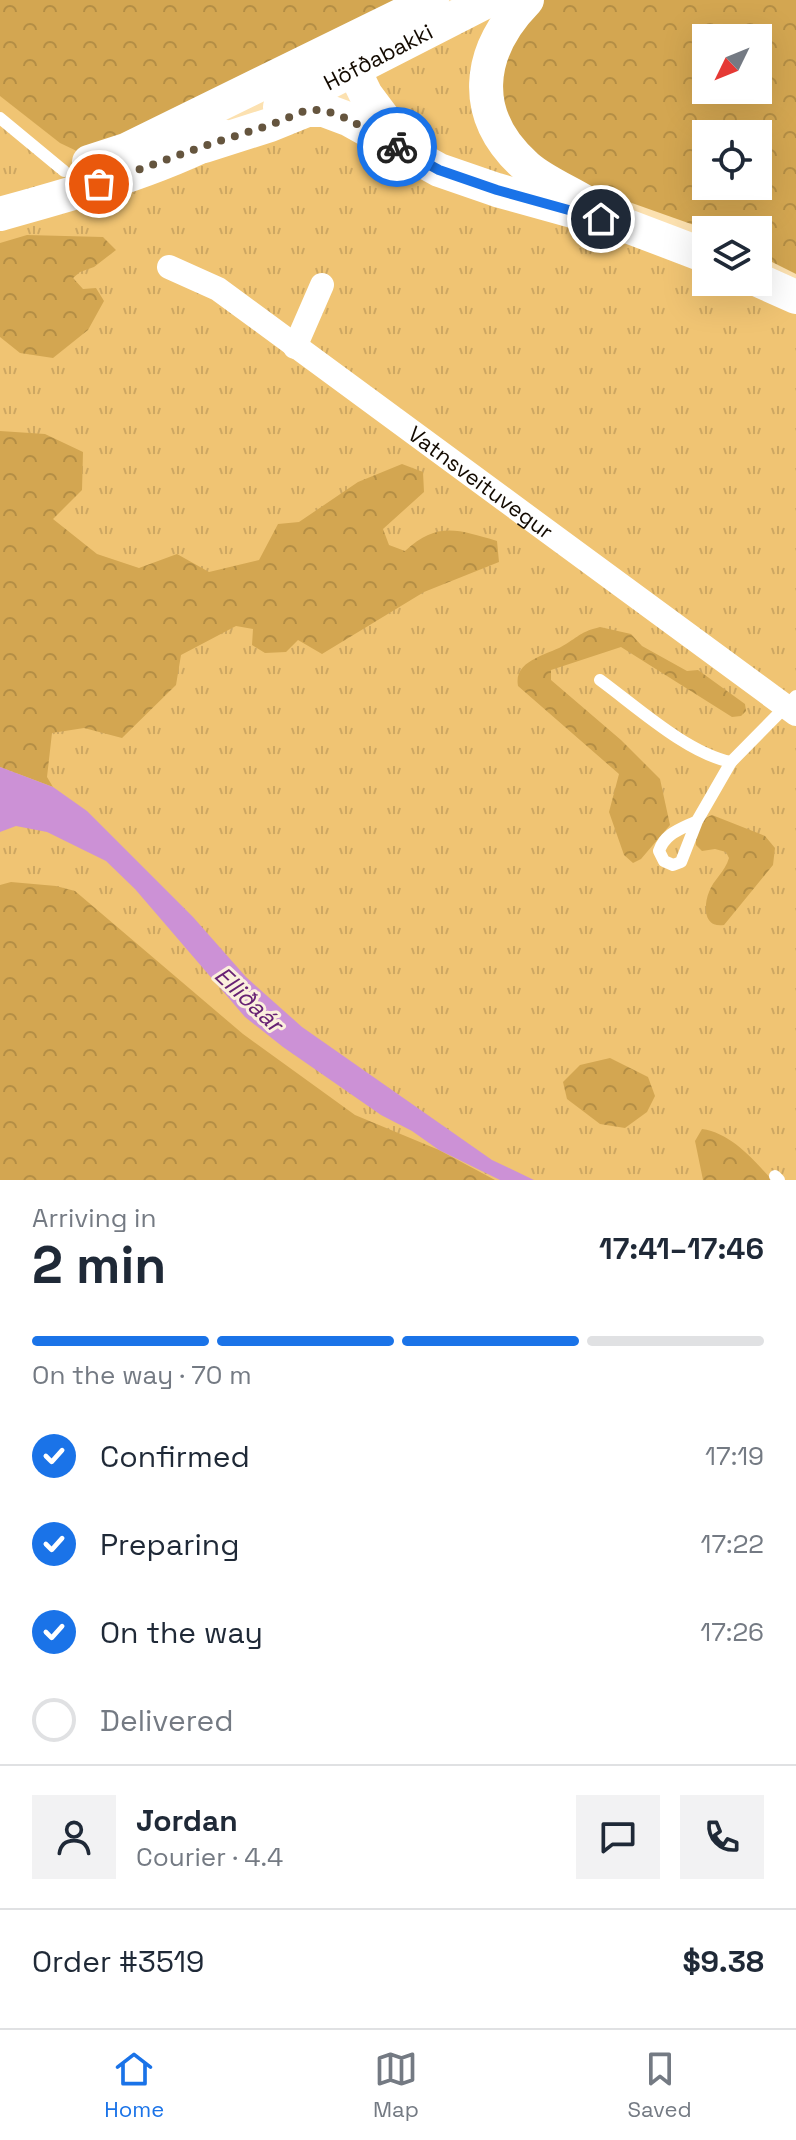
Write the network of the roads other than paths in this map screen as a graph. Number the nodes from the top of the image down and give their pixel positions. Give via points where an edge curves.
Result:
1 (432, 0) edge
2 (489, 0) edge
3 (527, 0) edge
4 (340, 60) junction
5 (0, 118) edge
6 (375, 135) junction
7 (204, 146) junction
8 (412, 156) junction
9 (64, 171) junction
10 (0, 193) edge
11 (0, 214) edge
12 (627, 226) junction
13 (692, 251) edge
14 (169, 267) dead end
15 (322, 285) dead end
16 (772, 286) edge
17 (796, 297) edge
18 (295, 347) junction
19 (600, 680) dead end
20 (792, 706) edge
21 (731, 762) junction
22 (697, 821) dead end

1 - 4 main road, Höfðabakki
2 - 4 main road, Höfðabakki
3 - 12 main road via 499,35 490,58 488,113 505,144 528,169
4 - 6 main road via 341,86
4 - 7 main road, Höfðabakki
4 - 8 main road
4 - 9 main road, Höfðabakki
5 - 9 lane
6 - 7 main road via 324,110 307,110
6 - 8 main road
7 - 11 main road, Höfðabakki
8 - 12 main road via 497,190
9 - 10 main road, Höfðabakki
12 - 13 main road
14 - 18 street, Vatnsveituvegur via 218,289
15 - 18 street
16 - 17 main road
18 - 20 street, Vatnsveituvegur
19 - 21 lane via 673,733 715,759
20 - 21 lane, Vatnsveituvegur
21 - 22 lane, Vatnsveituvegur

